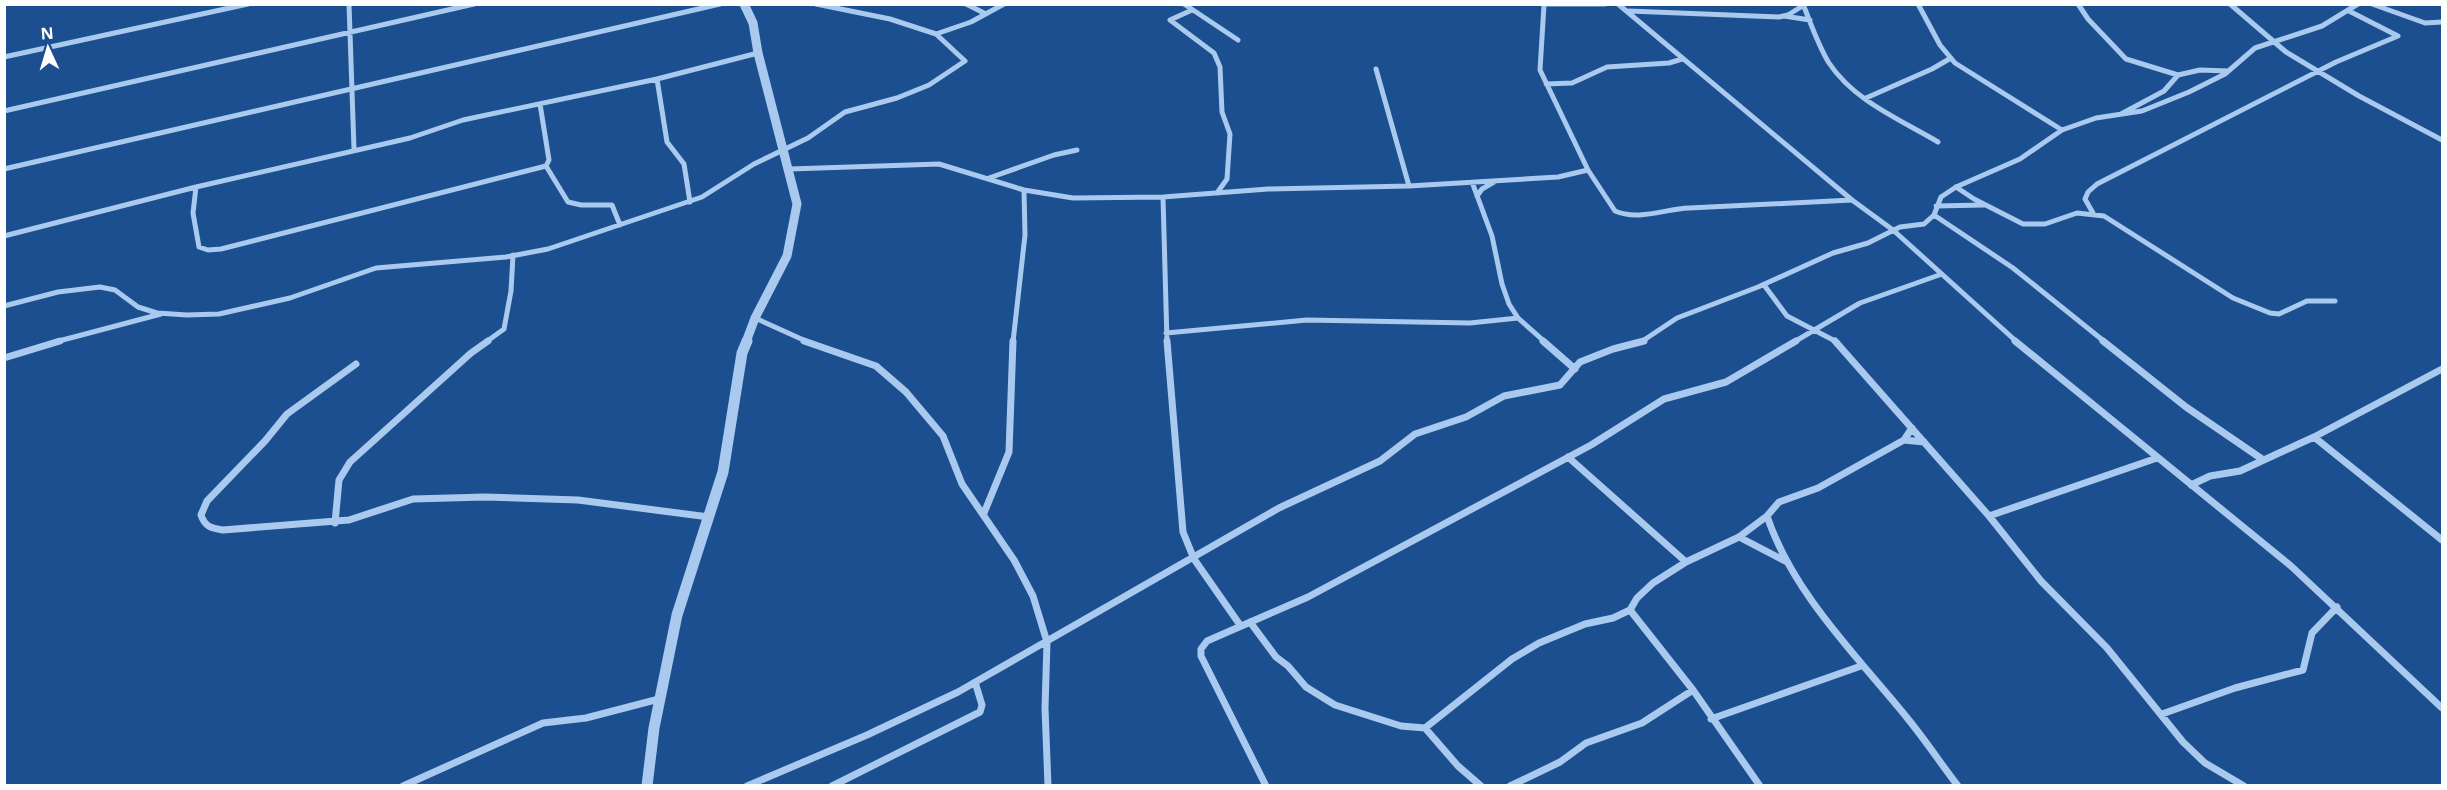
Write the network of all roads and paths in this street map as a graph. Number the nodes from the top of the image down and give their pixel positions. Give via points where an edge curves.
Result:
1 (212, 4) edge
2 (248, 4) edge
3 (349, 4) edge
4 (474, 4) edge
5 (720, 4) edge
6 (744, 4) edge
7 (816, 4) edge
8 (966, 4) edge
9 (1004, 4) edge
10 (1184, 4) edge
11 (1605, 4) edge
12 (1618, 4) edge
13 (1918, 4) edge
14 (2078, 4) edge
15 (2230, 4) edge
16 (2358, 4) edge
17 (2372, 4) edge
18 (1543, 5) edge
19 (1804, 5) edge
20 (1192, 10) junction
21 (1629, 11) junction
22 (2349, 11) junction
23 (212, 12) junction
24 (986, 14) junction
25 (1784, 16) junction
26 (1810, 20) junction
27 (2442, 22) edge
28 (350, 31) junction
29 (936, 34) junction
30 (1238, 40) dead end
31 (2274, 40) junction
32 (758, 53) junction
33 (4, 57) edge
34 (1951, 58) junction
35 (1682, 59) junction
36 (1376, 69) dead end
37 (2228, 71) junction
38 (2319, 72) junction
39 (2178, 75) junction
40 (657, 79) junction
41 (1546, 84) junction
42 (351, 91) junction
43 (1866, 98) junction
44 (540, 104) junction
45 (4, 111) edge
46 (2121, 114) junction
47 (2062, 130) junction
48 (2442, 140) edge
49 (1938, 142) dead end
50 (354, 149) junction
51 (1077, 150) dead end
52 (784, 151) junction
53 (546, 166) junction
54 (4, 169) edge
55 (790, 169) junction
56 (1588, 170) junction
57 (989, 178) junction
58 (1498, 180) junction
59 (1472, 182) junction
60 (1409, 186) junction
61 (196, 187) junction
62 (1956, 187) junction
63 (1024, 190) junction
64 (1217, 193) junction
65 (1477, 196) junction
66 (1163, 197) junction
67 (1852, 200) junction
68 (690, 202) junction
69 (1985, 205) junction
70 (1936, 206) junction
71 (2092, 213) junction
72 (1934, 215) junction
73 (620, 225) junction
74 (1893, 230) junction
75 (4, 236) edge
76 (513, 255) junction
77 (1942, 274) junction
78 (1764, 285) junction
79 (2335, 301) dead end
80 (4, 306) edge
81 (165, 314) junction
82 (755, 318) junction
83 (1518, 318) junction
84 (1816, 329) junction
85 (1166, 333) junction
86 (4, 357) edge
87 (356, 364) dead end
88 (1575, 369) junction
89 (2442, 369) edge
90 (1912, 428) junction
91 (2314, 437) junction
92 (1904, 440) junction
93 (1924, 442) junction
94 (1568, 457) junction
95 (2157, 458) junction
96 (2262, 459) junction
97 (2191, 485) junction
98 (984, 513) junction
99 (1767, 516) junction
100 (1989, 516) junction
101 (709, 517) junction
102 (335, 523) junction
103 (1739, 537) junction
104 (2442, 540) edge
105 (1194, 559) junction
106 (1686, 562) junction
107 (1788, 563) junction
108 (2337, 607) junction
109 (1630, 610) junction
110 (1250, 622) junction
111 (1240, 625) junction
112 (1047, 642) junction
113 (1861, 666) junction
114 (975, 682) junction
115 (1693, 690) junction
116 (660, 699) junction
117 (2442, 708) edge
118 (2162, 714) junction
119 (1711, 719) junction
120 (1425, 728) junction
121 (403, 786) edge
122 (647, 786) edge
123 (747, 786) edge
124 (832, 786) edge
125 (1048, 786) edge
126 (1266, 786) edge
127 (1481, 786) edge
128 (1509, 786) edge
129 (1760, 786) edge
130 (1958, 786) edge
131 (2244, 786) edge

1 - 23 street
2 - 23 street
3 - 28 street
4 - 28 street
5 - 42 street
6 - 32 street via 753,23
7 - 29 street via 899,21
8 - 24 street
9 - 24 street
10 - 20 street
11 - 18 street
12 - 21 street
13 - 34 street
14 - 39 street via 2126,59
15 - 31 street
16 - 22 street
17 - 27 street via 2425,23
18 - 41 street via 1540,70
19 - 25 street
19 - 26 street
20 - 30 street
20 - 64 street via 1170,20 1214,53 1220,67 1222,112 1230,134 1227,179
21 - 25 street
21 - 35 street
22 - 31 street via 2322,26
22 - 38 street via 2398,36
23 - 33 street
24 - 29 street
25 - 26 street
26 - 43 street via 1835,71
28 - 42 street
28 - 45 street
29 - 52 street via 965,61 929,85 845,112
31 - 37 street via 2247,53
31 - 38 street via 2281,49
32 - 40 street
32 - 52 street
34 - 43 street
34 - 47 street
35 - 41 street via 1665,64 1602,68 1576,82
35 - 67 street
36 - 60 street
37 - 39 street via 2200,69
37 - 46 street via 2148,109
38 - 48 street
38 - 71 street via 2097,184 2085,199
39 - 46 street via 2164,91
40 - 44 street
40 - 68 street via 667,142 684,163
41 - 56 street
42 - 50 street
42 - 54 street
43 - 49 street
44 - 50 street
44 - 53 street via 549,160
46 - 47 street
47 - 62 street via 2020,159
50 - 61 street
51 - 57 street
52 - 55 street
52 - 68 street
53 - 61 street via 221,249 199,247 193,213
53 - 73 street via 568,202 610,204
55 - 57 street via 923,163
55 - 82 street via 797,204 787,256
56 - 58 street via 1558,177
56 - 67 street via 1611,206 1622,214
57 - 63 street
58 - 59 street
58 - 65 street
59 - 60 street
59 - 65 street
60 - 64 street
61 - 75 street
62 - 69 street
62 - 70 street via 1941,197
63 - 66 street via 1073,198
63 - 98 street via 1025,235 1013,327 1009,452
64 - 66 street
65 - 83 street via 1492,236 1502,284
66 - 85 street
67 - 74 street
68 - 73 street
69 - 70 street
69 - 71 street via 2023,224 2036,225 2071,214
70 - 72 street
71 - 79 street via 2108,218 2233,298 2266,312 2279,314 2307,300
72 - 74 street via 1924,224
72 - 96 street via 2013,268 2173,398
73 - 76 street via 548,249
74 - 77 street
74 - 78 street
76 - 81 street via 377,268 234,312
76 - 102 street via 504,329 471,353 352,460 339,482
77 - 84 street via 1860,303
77 - 95 street via 2023,348
78 - 84 street via 1787,316
78 - 88 street via 1677,318 1647,340 1589,358
80 - 81 street via 105,288 149,311
81 - 86 street
82 - 98 street via 818,347 876,366 894,381 943,436 962,484
82 - 101 street via 742,353 723,472
83 - 85 street via 1470,323 1307,320
83 - 88 street
84 - 90 street via 1834,339
84 - 94 street via 1726,382 1664,399
85 - 105 street via 1183,532
87 - 102 street via 287,414 218,487 201,515 209,527 223,530
88 - 105 street via 1560,385 1504,396 1466,417 1415,434 1380,460 1280,508
89 - 91 street
90 - 92 street
90 - 93 street
91 - 96 street
91 - 104 street
92 - 93 street
92 - 99 street via 1818,488 1779,502
93 - 100 street
94 - 106 street
94 - 110 street via 1289,606
95 - 97 street
95 - 100 street
96 - 97 street via 2240,471 2210,476
97 - 108 street
98 - 112 street via 1029,588
99 - 103 street
99 - 107 street
100 - 118 street via 2041,581 2107,648
101 - 102 street via 578,500 485,497 413,499
101 - 116 street via 677,615
103 - 106 street
103 - 107 street
105 - 111 street
105 - 112 street
106 - 109 street via 1653,583
107 - 113 street
108 - 117 street
108 - 118 street via 2312,633 2303,670 2235,688
109 - 115 street
109 - 120 street via 1539,643 1512,659
110 - 111 street
110 - 120 street via 1276,657 1306,687 1335,705 1401,726
111 - 126 street via 1207,641 1201,656
112 - 114 street
112 - 125 street
113 - 119 street
113 - 130 street via 1908,719
114 - 123 street via 867,735
114 - 124 street via 982,705 980,712
115 - 119 street
115 - 128 street via 1642,723 1586,743 1560,762
116 - 121 street via 586,718 543,723
116 - 122 street
118 - 131 street via 2205,763
119 - 129 street
120 - 127 street

